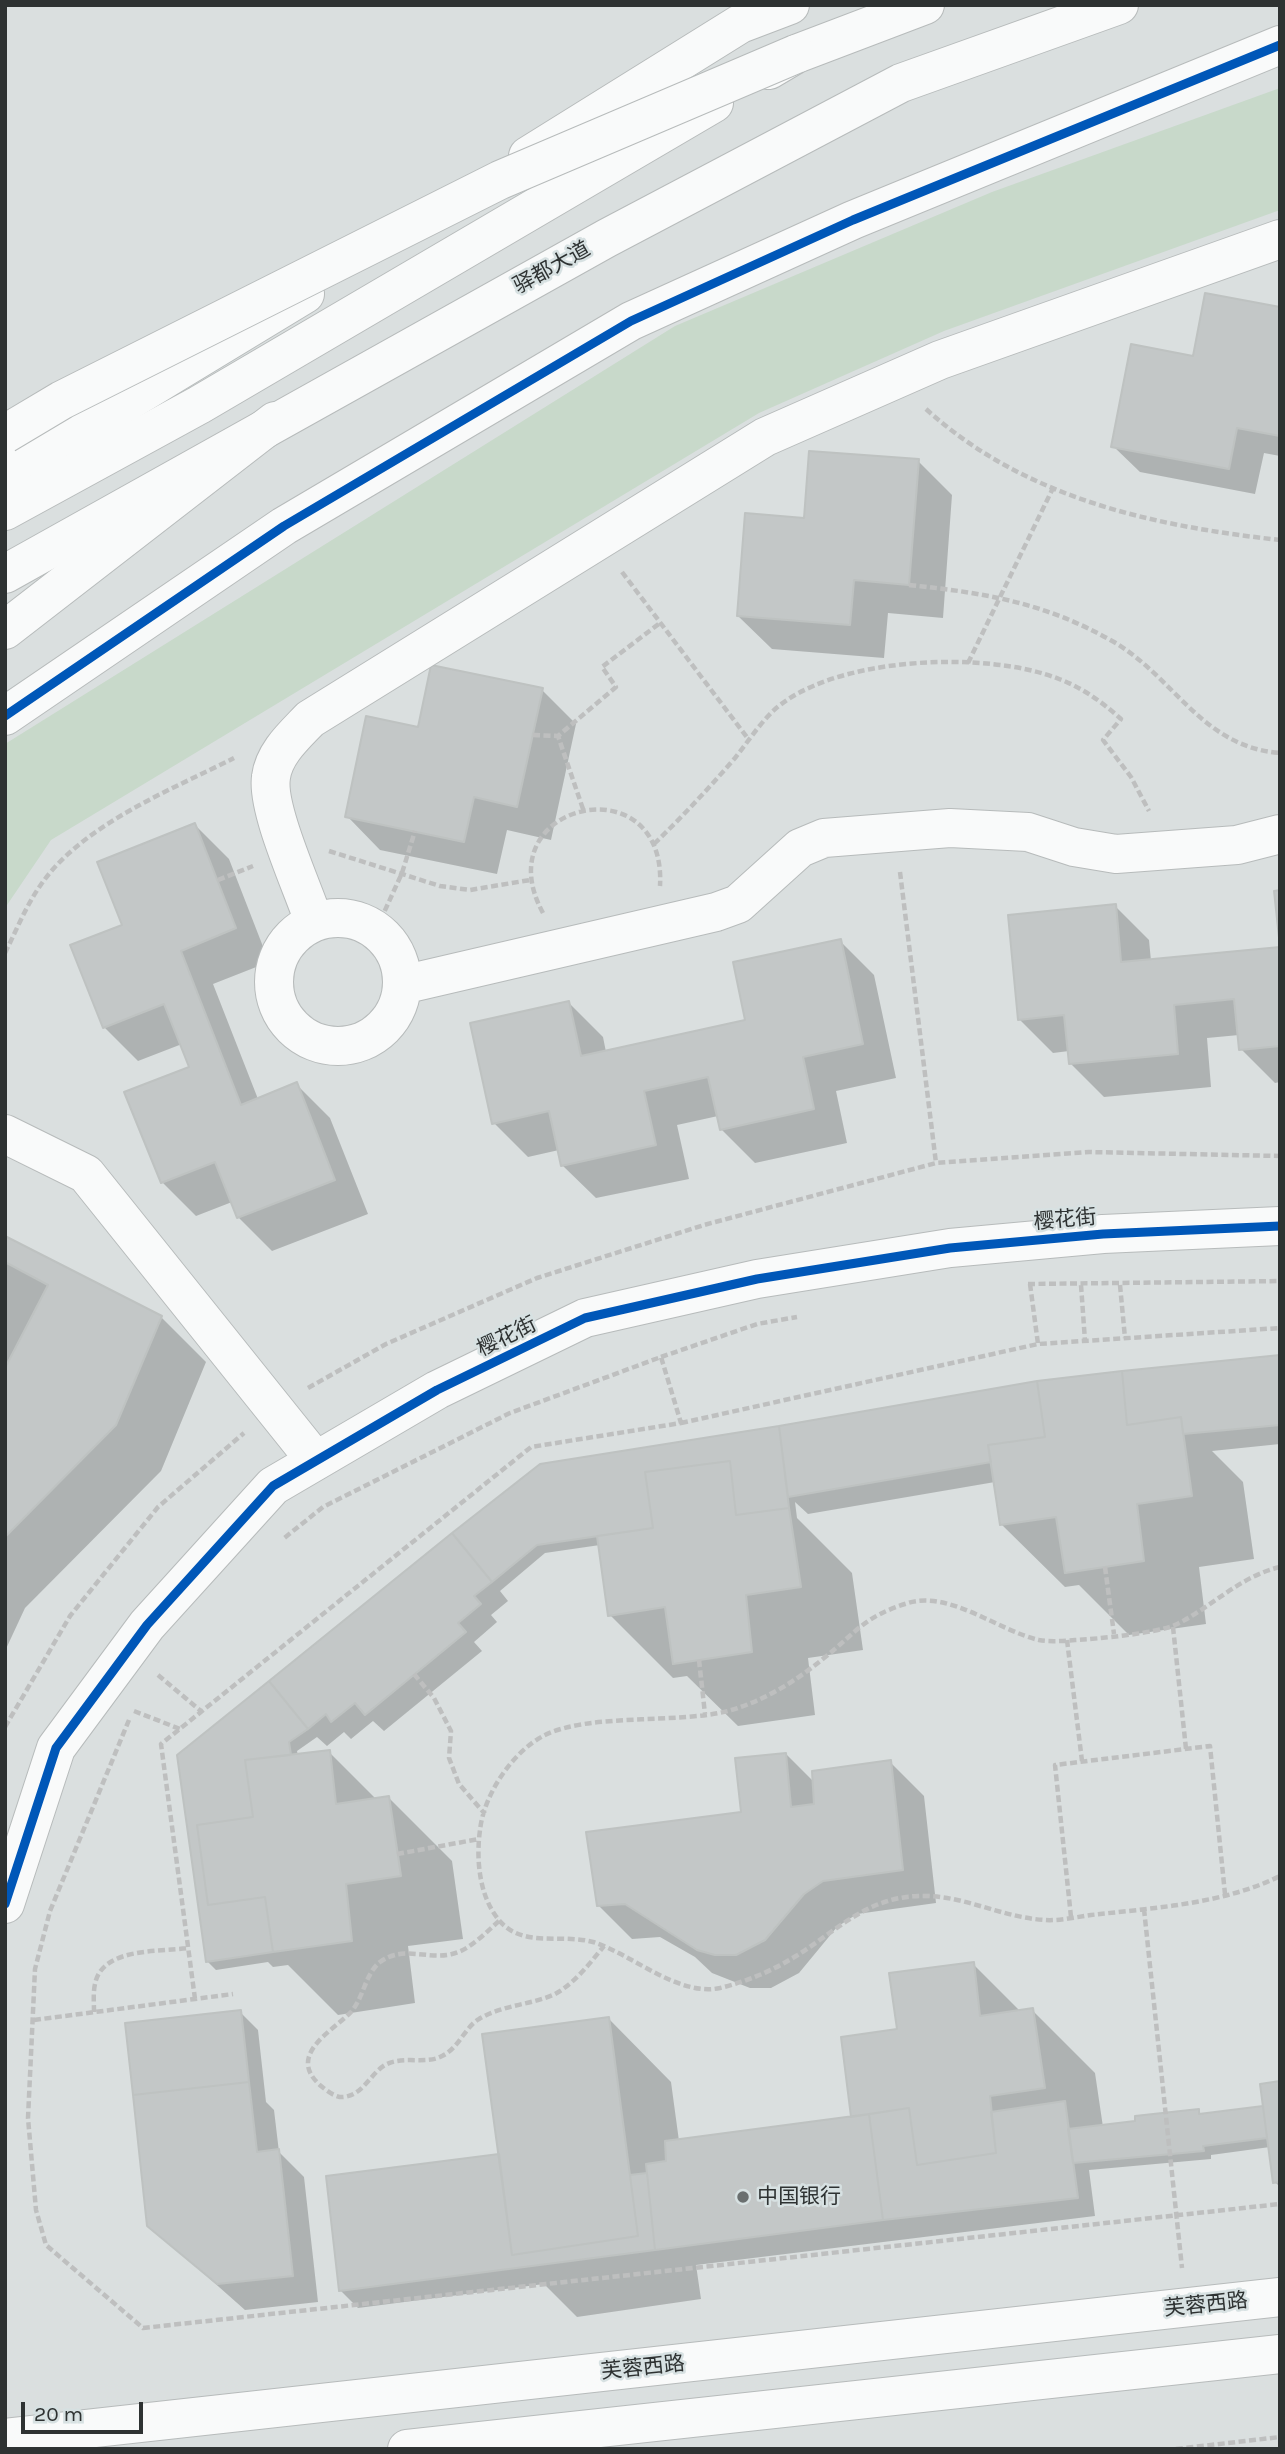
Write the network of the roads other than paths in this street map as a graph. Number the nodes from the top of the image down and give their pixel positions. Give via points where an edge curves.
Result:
1 (790, 5) edge
2 (925, 5) edge
3 (1119, 5) edge
4 (1280, 45) edge
5 (796, 54) junction
6 (1280, 239) edge
7 (62, 400) junction
8 (5, 416) edge
9 (275, 421) junction
10 (5, 434) edge
11 (5, 476) edge
12 (5, 511) edge
13 (5, 574) edge
14 (5, 630) edge
15 (5, 716) edge
16 (1280, 834) edge
17 (314, 922) junction
18 (402, 985) junction
19 (5, 1134) edge
20 (1280, 1226) edge
21 (316, 1461) junction
22 (5, 1904) edge
23 (1280, 2297) edge
24 (1280, 2354) edge
25 (5, 2439) edge
26 (6, 2449) edge
27 (407, 2449) edge

1 - 11 main road via 740,24
2 - 5 main road
3 - 9 main road, 驿都大道 via 901,83
4 - 15 main road via 853,220 631,321 284,526
5 - 7 main road, bridge via 500,180
5 - 12 main road, bridge via 199,405
6 - 17 main road via 940,360 765,437 310,719 284,747 271,775 271,801
7 - 8 main road, bridge
7 - 10 main road, bridge
9 - 13 main road, 驿都大道
9 - 14 main road
16 - 18 main road via 1237,845 1116,854 1028,832 950,828 824,838 800,848 738,904 716,912
17 - 18 main road via 336,918 376,930 395,954
17 - 18 main road via 283,950 275,969 274,990 280,1010 309,1040 329,1046 370,1038 397,1006
19 - 21 main road via 86,1174
20 - 21 main road, 樱花街 via 1103,1234 950,1248 757,1279 585,1318 437,1390
21 - 22 main road, 樱花街 via 273,1486 146,1625 56,1748
23 - 25 main road, 芙蓉西路
24 - 27 main road
25 - 26 main road

